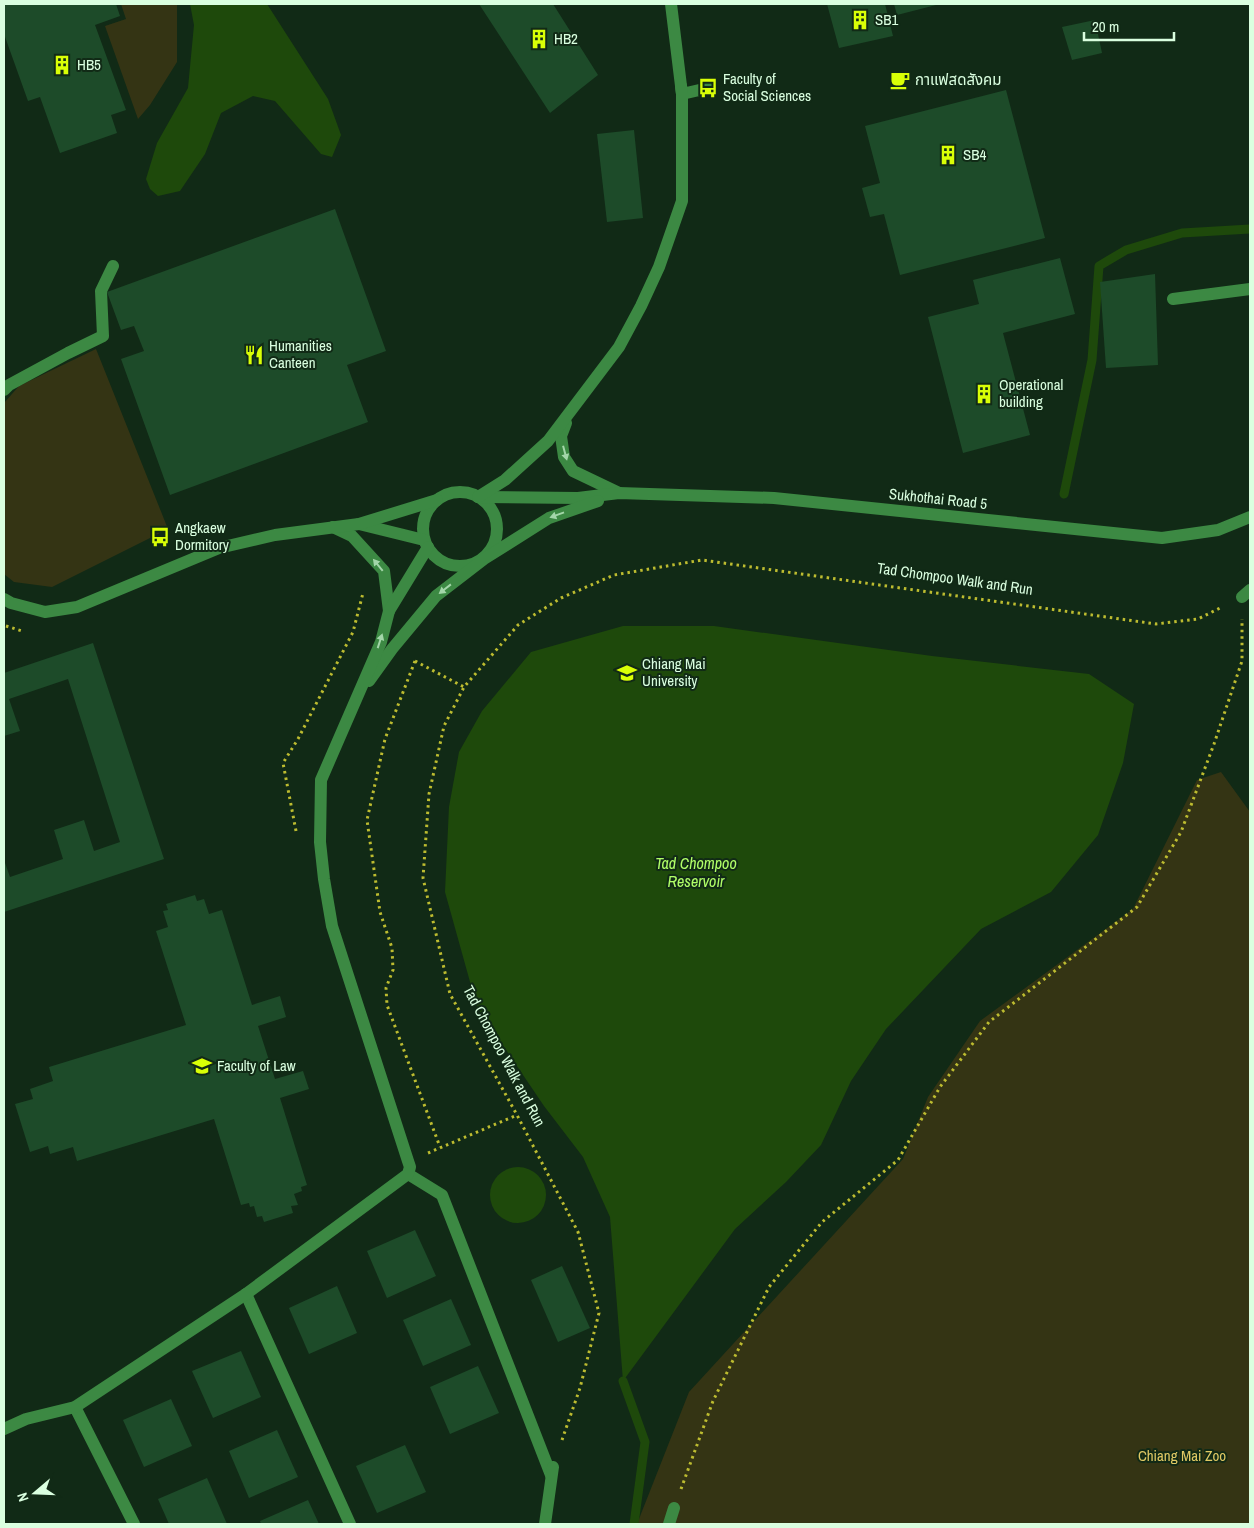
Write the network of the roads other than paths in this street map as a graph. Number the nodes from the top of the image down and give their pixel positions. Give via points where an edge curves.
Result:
1 (671, 4) edge
2 (708, 88) dead end
3 (682, 94) junction
4 (113, 266) dead end
5 (1250, 289) edge
6 (1173, 299) dead end
7 (4, 390) edge
8 (573, 407) junction
9 (619, 493) junction
10 (478, 497) junction
11 (437, 500) junction
12 (1250, 517) edge
13 (359, 524) junction
14 (333, 527) junction
15 (426, 544) junction
16 (484, 559) junction
17 (4, 599) edge
18 (389, 611) junction
19 (354, 701) junction
20 (408, 1174) junction
21 (246, 1294) junction
22 (76, 1407) junction
23 (4, 1429) edge
24 (554, 1462) road end
25 (551, 1475) junction
26 (674, 1508) road end
27 (134, 1524) edge
28 (350, 1524) edge
29 (545, 1524) edge
30 (669, 1524) edge

1 - 3 street
2 - 3 street
3 - 8 street via 682,201 665,251 619,347
4 - 7 street via 101,291 103,336
5 - 6 street
8 -> 9 street via 561,436 564,457 573,471
8 - 10 street via 548,441 504,480
9 - 10 street via 578,498
9 - 12 street, Sukhothai Road 5 via 774,498 1162,538 1218,530
9 -> 16 street via 549,518
10 - 11 street via 464,492
10 - 16 street via 489,506 496,519 497,534
11 - 13 street
11 - 15 street via 427,511 423,525
13 - 14 street
13 - 15 street
14 - 17 street via 275,534 219,548 76,607 45,612
18 -> 14 street via 384,571 352,536
15 - 16 street via 431,553 456,567
15 - 18 street
16 -> 19 street via 436,596
19 -> 18 street via 381,642
19 - 20 street via 321,780 320,842 324,879 338,950 410,1167
20 - 21 street
20 - 25 street via 442,1195
21 - 22 street
21 - 28 street
22 - 23 street via 26,1419
22 - 27 street
24 - 25 street
25 - 29 street
26 - 30 street

